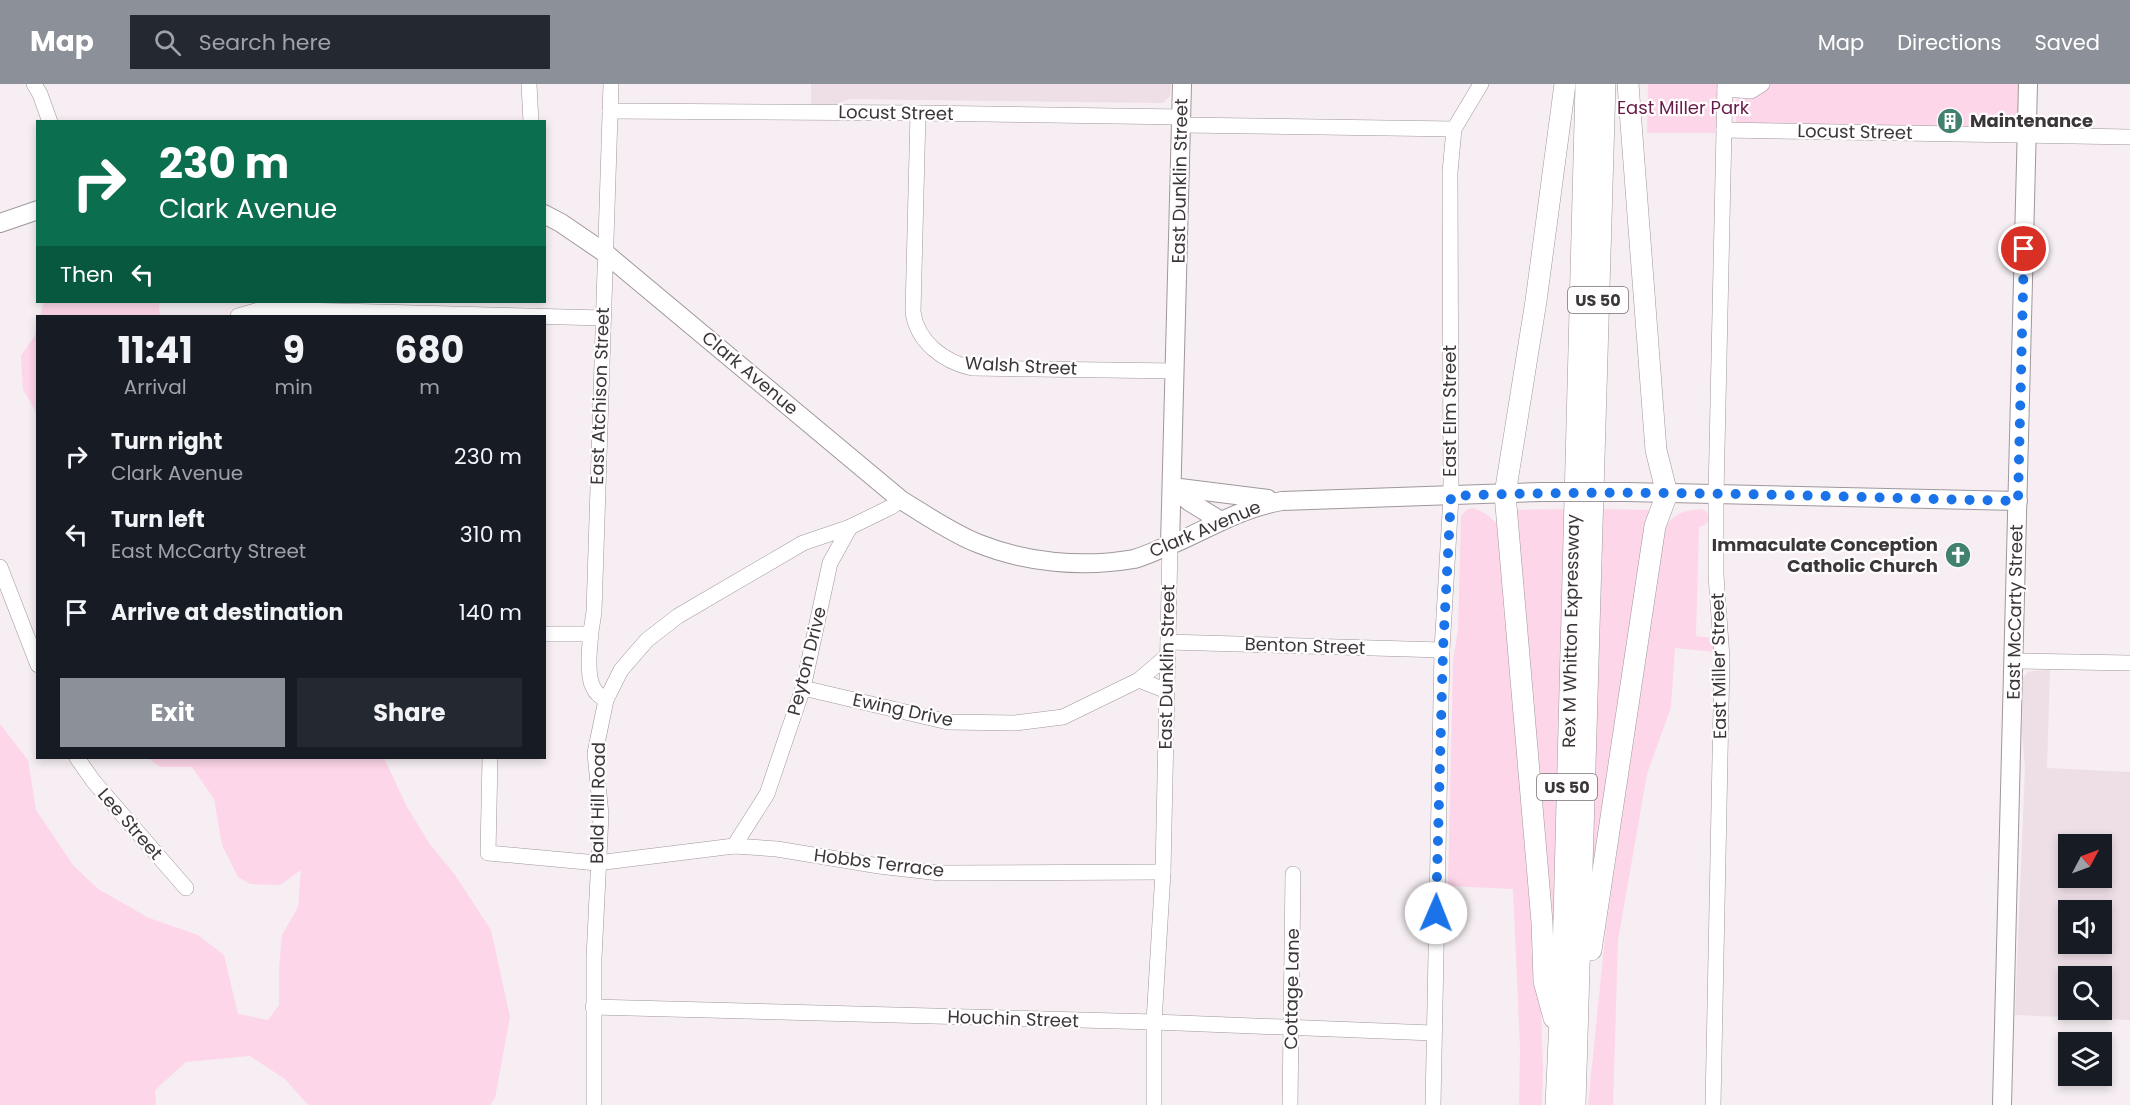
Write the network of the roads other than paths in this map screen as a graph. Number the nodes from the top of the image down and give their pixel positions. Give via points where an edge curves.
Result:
1 (34, 84) edge
2 (529, 84) edge
3 (611, 84) edge
4 (1182, 84) edge
5 (1481, 84) edge
6 (1565, 84) edge
7 (1586, 84) edge
8 (1605, 84) edge
9 (1628, 84) edge
10 (1762, 84) edge
11 (2028, 84) edge
12 (1725, 87) edge
13 (610, 111) junction
14 (918, 113) junction
15 (49, 120) edge
16 (531, 120) edge
17 (1181, 121) junction
18 (1454, 129) junction
19 (1724, 130) junction
20 (2027, 135) junction
21 (2130, 138) edge
22 (36, 211) edge
23 (546, 215) edge
24 (0, 223) edge
25 (605, 253) junction
26 (241, 315) edge
27 (489, 315) edge
28 (546, 316) edge
29 (603, 318) junction
30 (1175, 371) junction
31 (1172, 487) junction
32 (1504, 494) junction
33 (1667, 494) junction
34 (1716, 495) junction
35 (1451, 496) junction
36 (902, 500) junction
37 (1282, 501) junction
38 (2018, 501) junction
39 (1221, 520) junction
40 (850, 527) junction
41 (1170, 545) junction
42 (0, 567) edge
43 (546, 634) edge
44 (590, 634) junction
45 (1168, 648) junction
46 (1443, 650) junction
47 (36, 660) edge
48 (2013, 661) junction
49 (2130, 663) edge
50 (1139, 680) junction
51 (803, 688) junction
52 (1167, 691) junction
53 (606, 700) junction
54 (78, 759) edge
55 (490, 759) edge
56 (734, 846) junction
57 (597, 863) junction
58 (1163, 872) junction
59 (1293, 874) dead end
60 (186, 888) dead end
61 (593, 1007) junction
62 (1154, 1022) junction
63 (1292, 1028) junction
64 (1433, 1033) junction
65 (1568, 1040) junction
66 (594, 1105) edge
67 (1154, 1105) edge
68 (1290, 1105) edge
69 (1433, 1105) edge
70 (1556, 1105) edge
71 (1575, 1105) edge
72 (1713, 1105) edge
73 (2002, 1105) edge

1 - 15 street
2 - 16 street
3 - 13 street, East Atchison Street
4 - 17 main road, East Dunklin Street
5 - 18 street, East Elm Street
6 - 32 highway via 1536,301
7 - 65 highway, Rex M Whitton Expressway / US 50 via 1563,955
8 - 65 highway, Rex M Whitton Expressway / US 50
9 - 33 highway via 1656,450
10 - 12 street via 1751,91
11 - 20 main road, East McCarty Street
12 - 19 street, East Miller Street
13 - 14 street, Locust Street
13 - 25 street, East Atchison Street
14 - 17 street, Locust Street
14 - 30 street, Walsh Street via 913,312 920,333 931,346 959,365 972,368
17 - 18 street, Locust Street
17 - 30 main road, East Dunklin Street
18 - 35 street, East Elm Street via 1450,172
19 - 20 street, Locust Street
19 - 34 street, East Miller Street
20 - 21 street, Locust Street
20 - 38 main road, East McCarty Street
22 - 24 main road
23 - 25 main road, Clark Avenue
25 - 29 street, East Atchison Street
25 - 36 main road, Clark Avenue
26 - 27 street via 262,309
28 - 29 street
29 - 44 street, East Atchison Street via 594,612
30 - 31 main road, East Dunklin Street
31 - 37 main road
31 - 39 main road
31 - 41 main road, East Dunklin Street
32 - 33 main road, Clark Avenue, bridge
32 - 35 main road, Clark Avenue
32 - 65 highway via 1544,981
33 - 34 main road, Clark Avenue
33 - 65 highway via 1655,526
34 - 38 main road, Clark Avenue
34 - 72 street, East Miller Street via 1722,658
35 - 37 main road, Clark Avenue
35 - 46 street, East Elm Street
36 - 40 street
36 - 41 main road, Clark Avenue via 976,543 1061,564 1136,558
37 - 39 main road, Clark Avenue via 1258,505
38 - 48 main road, East McCarty Street
39 - 41 main road, Clark Avenue
40 - 51 street, Peyton Drive via 831,563
40 - 53 street, Bald Hill Road via 803,543 678,616 647,640 621,669
41 - 45 street, East Dunklin Street
42 - 47 street
43 - 44 street
44 - 53 street, East Atchison Street via 591,684
45 - 46 street, Benton Street
45 - 50 street, Ewing Drive
45 - 52 street, East Dunklin Street
46 - 64 street, East Elm Street
48 - 49 street
48 - 73 main road, East McCarty Street
50 - 51 street, Ewing Drive via 1063,717 1015,723 948,722
50 - 52 street
51 - 56 street, Peyton Drive via 767,794
52 - 58 street, East Dunklin Street
53 - 57 street, Bald Hill Road via 595,753 601,815
54 - 60 street, Lee Street
55 - 57 street, Hobbs Terrace via 488,854
56 - 57 street, Hobbs Terrace
56 - 58 street, Hobbs Terrace via 940,873
57 - 61 street, Bald Hill Road
58 - 62 street, East Dunklin Street
59 - 63 street, Cottage Lane
61 - 62 street, Houchin Street
61 - 66 street, Bald Hill Road
62 - 63 street, Houchin Street
62 - 67 street, East Dunklin Street
63 - 64 street, Houchin Street
63 - 68 street, Cottage Lane
64 - 69 street, East Elm Street
65 - 70 highway, Rex M Whitton Expressway / US 50
65 - 71 highway, Rex M Whitton Expressway / US 50

